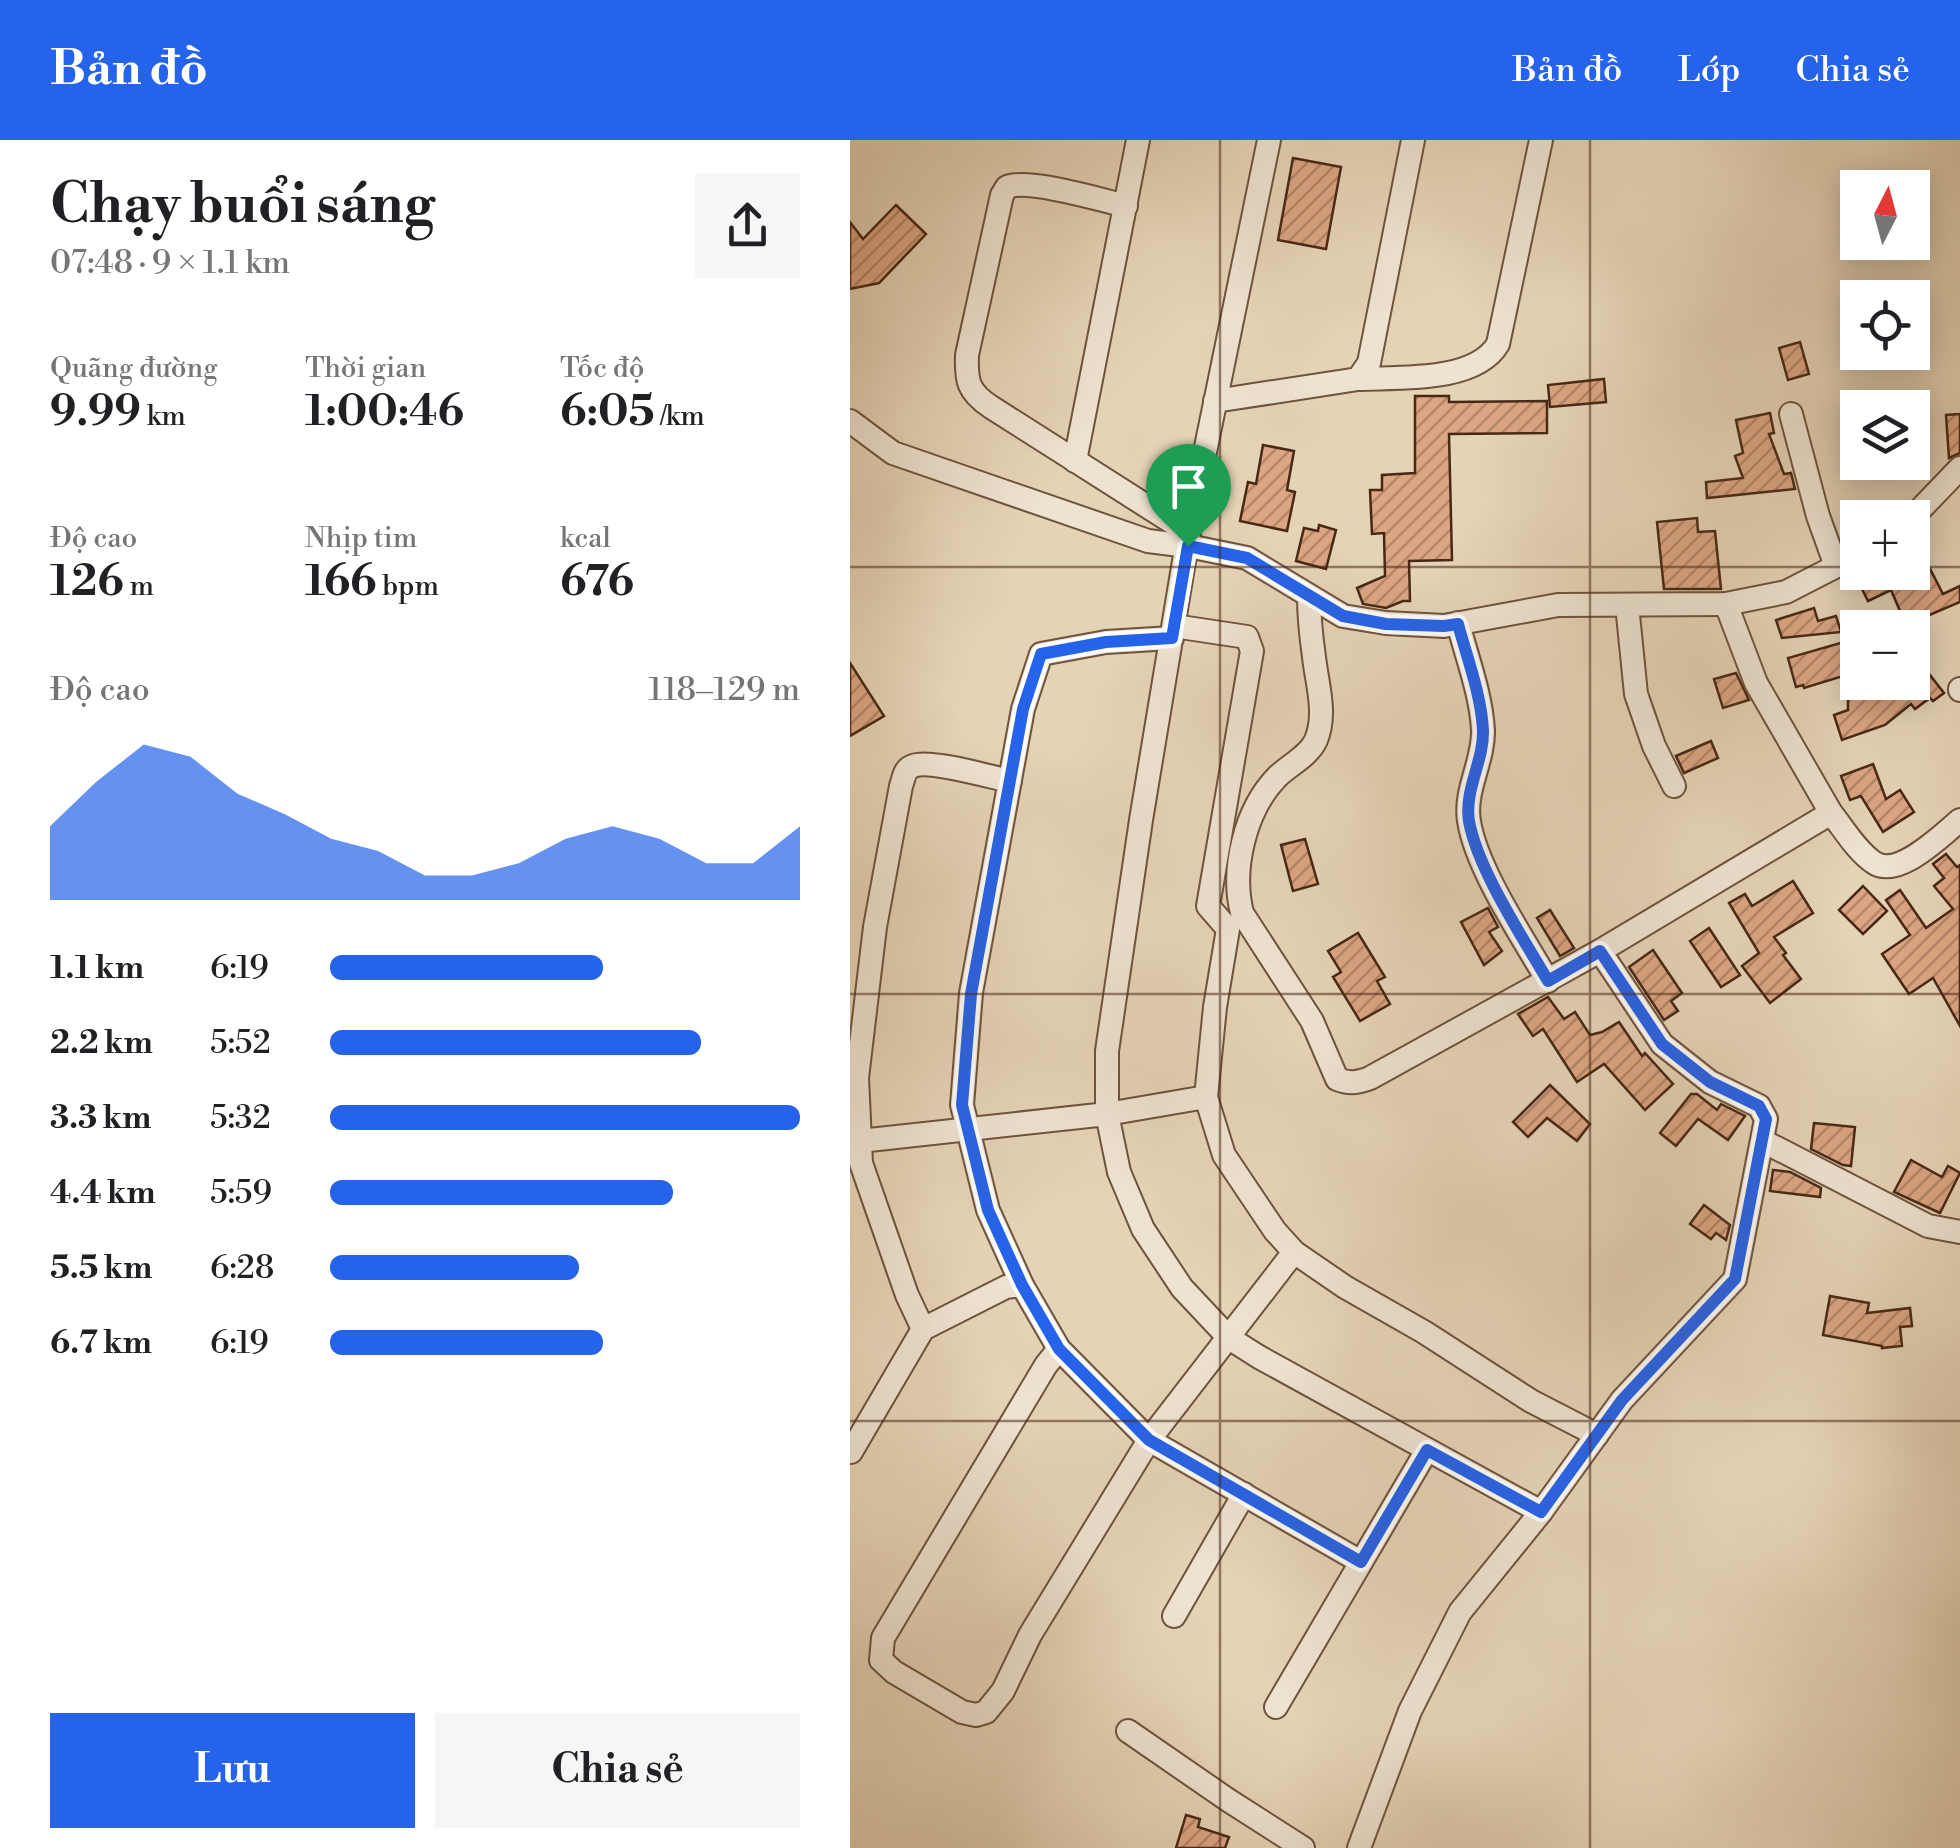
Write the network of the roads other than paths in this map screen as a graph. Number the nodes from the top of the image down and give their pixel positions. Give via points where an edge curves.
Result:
1 (1138, 140) edge
2 (1269, 140) edge
3 (1413, 140) edge
4 (1542, 140) edge
5 (1126, 206) junction
6 (1358, 379) junction
7 (1216, 401) junction
8 (1792, 414) dead end
9 (850, 421) edge
10 (1075, 462) junction
11 (1960, 468) edge
12 (1929, 500) edge
13 (1188, 539) junction
14 (1840, 564) edge
15 (1836, 566) junction
16 (1310, 596) junction
17 (1726, 604) junction
18 (1627, 605) junction
19 (1458, 624) junction
20 (1173, 632) junction
21 (1010, 781) junction
22 (1674, 786) dead end
23 (1832, 813) junction
24 (1960, 820) edge
25 (1600, 951) junction
26 (1548, 981) junction
27 (1206, 1097) junction
28 (1108, 1114) junction
29 (968, 1130) junction
30 (1763, 1141) junction
31 (860, 1142) junction
32 (1960, 1232) edge
33 (1294, 1252) junction
34 (1022, 1285) junction
35 (923, 1330) junction
36 (1229, 1338) junction
37 (1059, 1349) junction
38 (1597, 1434) junction
39 (1149, 1440) junction
40 (1427, 1450) junction
41 (851, 1452) edge
42 (1244, 1494) junction
43 (1541, 1512) junction
44 (1361, 1562) junction
45 (1174, 1616) dead end
46 (1276, 1707) dead end
47 (1128, 1732) dead end
48 (1303, 1848) edge
49 (1359, 1848) edge

1 - 5 street
2 - 7 street
3 - 6 street via 1369,364
4 - 6 street via 1493,353 1442,374
5 - 10 street
5 - 10 street via 1018,183 1008,187 968,355 966,371 978,399
6 - 7 street
7 - 13 street
8 - 15 street
9 - 13 street via 894,453 1148,541
10 - 13 street
11 - 12 street
13 - 16 street via 1247,558
13 - 20 street
14 - 15 street
15 - 17 street via 1786,592
16 - 19 street via 1343,616
16 - 26 street via 1319,728 1315,743 1282,772 1251,818 1239,900 1312,1021 1337,1079 1370,1078
17 - 18 street
17 - 23 street via 1756,683
18 - 19 street via 1558,605
18 - 22 street via 1636,694
19 - 26 street via 1483,732 1469,800 1473,840
20 - 21 street via 1041,654
20 - 27 street via 1248,638 1252,651 1208,906 1228,930
20 - 28 street via 1107,1051
21 - 29 street via 971,994 962,1105
21 - 31 street via 929,764 906,771 875,928 856,1078
23 - 24 street via 1883,867 1907,861
23 - 25 street
25 - 26 street
25 - 30 street via 1662,1044 1710,1082 1759,1106 1766,1119
27 - 28 street
27 - 33 street via 1224,1155
28 - 29 street
28 - 36 street via 1119,1172 1143,1229 1182,1288
29 - 31 street
29 - 34 street via 988,1210
30 - 32 street via 1928,1226
30 - 38 street via 1735,1279
31 - 35 street via 861,1163
33 - 36 street
33 - 38 street
34 - 35 street
34 - 37 street
35 - 41 street
36 - 39 street
36 - 40 street
37 - 39 street
37 - 39 street via 883,1638 881,1660 962,1712 986,1712
38 - 43 street
39 - 42 street
40 - 43 street
40 - 44 street
42 - 44 street
42 - 45 street
43 - 49 street via 1460,1612 1410,1710
44 - 46 street
47 - 48 street

